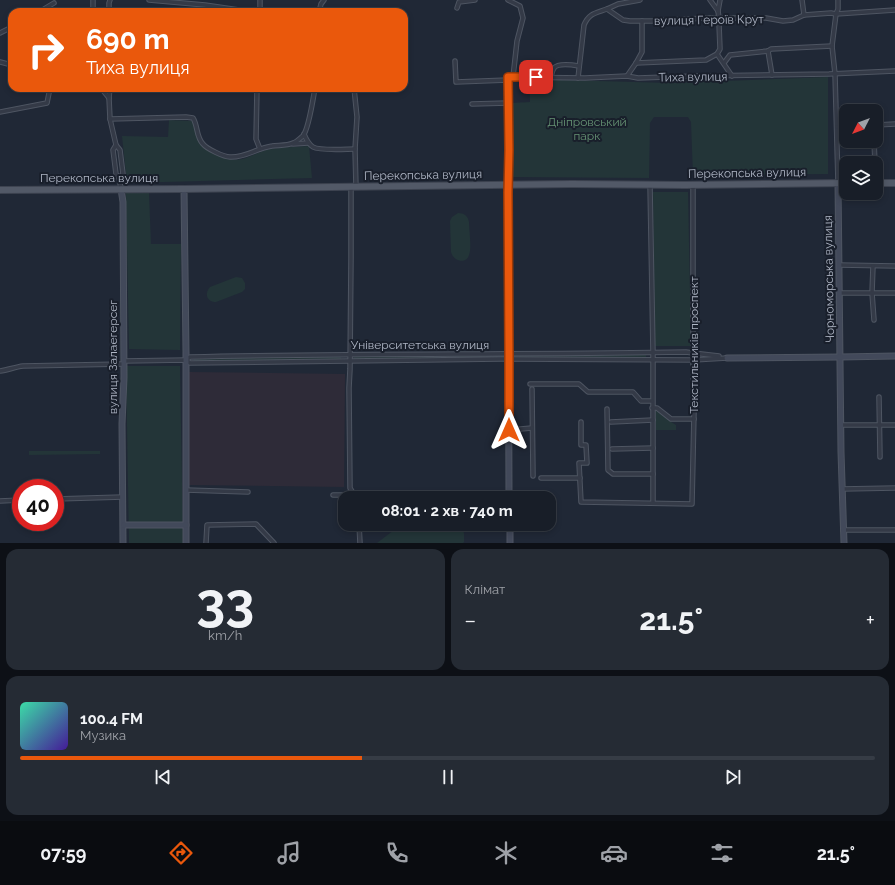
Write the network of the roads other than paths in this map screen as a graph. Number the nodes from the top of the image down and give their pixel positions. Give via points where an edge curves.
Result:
1 (149, 0) edge
2 (475, 0) edge
3 (508, 0) edge
4 (640, 0) edge
5 (710, 0) edge
6 (720, 0) edge
7 (802, 0) edge
8 (838, 0) edge
9 (54, 3) dead end
10 (46, 8) edge
11 (221, 8) edge
12 (457, 8) dead end
13 (607, 9) junction
14 (895, 10) edge
15 (718, 11) junction
16 (836, 14) junction
17 (804, 16) junction
18 (719, 18) junction
19 (642, 20) junction
20 (832, 46) junction
21 (768, 51) junction
22 (717, 54) junction
23 (455, 61) dead end
24 (636, 63) junction
25 (724, 63) junction
26 (579, 66) junction
27 (895, 71) edge
28 (835, 74) junction
29 (772, 75) junction
30 (627, 76) junction
31 (732, 76) junction
32 (510, 78) junction
33 (551, 78) junction
34 (578, 78) junction
35 (49, 92) edge
36 (104, 92) edge
37 (110, 92) edge
38 (257, 92) edge
39 (314, 92) edge
40 (354, 92) edge
41 (109, 98) junction
42 (508, 102) junction
43 (472, 104) dead end
44 (0, 112) edge
45 (110, 118) junction
46 (895, 124) edge
47 (883, 125) edge
48 (837, 127) joint
49 (304, 134) junction
50 (308, 143) junction
51 (292, 144) junction
52 (116, 145) junction
53 (260, 149) junction
54 (355, 149) junction
55 (120, 178) junction
56 (838, 183) junction
57 (883, 183) edge
58 (895, 183) edge
59 (508, 185) junction
60 (650, 185) junction
61 (693, 185) junction
62 (353, 187) junction
63 (121, 189) junction
64 (184, 189) junction
65 (0, 190) edge
66 (839, 265) junction
67 (873, 266) junction
68 (895, 266) edge
69 (840, 293) junction
70 (872, 293) junction
71 (895, 293) edge
72 (874, 320) dead end
73 (694, 352) junction
74 (653, 353) junction
75 (350, 355) junction
76 (509, 356) junction
77 (895, 356) edge
78 (840, 357) junction
79 (727, 358) junction
80 (186, 360) junction
81 (653, 360) junction
82 (693, 360) junction
83 (124, 362) junction
84 (350, 362) junction
85 (0, 370) edge
86 (530, 384) dead end
87 (532, 389) dead end
88 (879, 397) dead end
89 (652, 401) junction
90 (652, 408) junction
91 (607, 409) dead end
92 (653, 420) junction
93 (694, 420) junction
94 (581, 422) dead end
95 (611, 422) dead end
96 (841, 425) junction
97 (879, 425) junction
98 (895, 425) edge
99 (532, 428) junction
100 (509, 430) junction
101 (653, 448) junction
102 (612, 449) dead end
103 (880, 457) dead end
104 (653, 474) junction
105 (533, 476) dead end
106 (541, 478) dead end
107 (580, 478) junction
108 (895, 488) edge
109 (842, 489) junction
110 (186, 490) junction
111 (352, 491) edge
112 (510, 491) edge
113 (248, 492) dead end
114 (333, 495) dead end
115 (338, 495) edge
116 (123, 497) junction
117 (64, 499) edge
118 (12, 500) edge
119 (0, 501) edge
120 (653, 503) junction
121 (124, 525) junction
122 (186, 525) junction
123 (843, 530) junction
124 (895, 530) edge
125 (359, 531) edge
126 (510, 531) edge
127 (123, 543) edge
128 (186, 543) edge
129 (206, 543) edge
130 (274, 543) edge
131 (360, 543) edge
132 (510, 543) edge
133 (844, 543) edge

1 - 11 street
2 - 12 street via 459,2
3 - 32 street via 520,6 523,18
4 - 13 street
5 - 15 street
6 - 15 street
7 - 17 street
8 - 16 street, Чорноморська вулиця
9 - 10 street
13 - 19 street, вулиця Героїв Крут via 623,20
13 - 26 street via 590,15 584,25
14 - 16 street, вулиця Героїв Крут
15 - 18 street
16 - 17 street, вулиця Героїв Крут
16 - 20 street, Чорноморська вулиця
17 - 18 street, вулиця Героїв Крут via 783,21 766,18
18 - 19 street, вулиця Героїв Крут
18 - 22 street via 720,49
19 - 24 street via 642,52
20 - 21 street, Тиха вулиця
20 - 28 street, Чорноморська вулиця
21 - 25 street, Тиха вулиця via 730,55
21 - 29 street
22 - 24 street, Тиха вулиця via 706,60
22 - 25 street
23 - 32 street, Тиха вулиця via 456,82
24 - 30 street
25 - 31 street
26 - 33 street via 558,65 554,67
26 - 34 street
27 - 28 street, Тиха вулиця
28 - 29 street, Тиха вулиця
28 - 48 street, Чорноморська вулиця
29 - 31 street, Тиха вулиця
30 - 31 street, Тиха вулиця
30 - 34 street, Тиха вулиця
32 - 33 street, Тиха вулиця
32 - 42 street
33 - 34 street, Тиха вулиця
35 - 44 street via 47,103
36 - 41 street
37 - 41 street
38 - 53 street via 256,140
39 - 49 street
40 - 54 street via 357,117
41 - 45 street
42 - 43 street
42 - 59 street
45 - 52 street
45 - 53 street via 191,118 202,143 223,156 229,158 247,155
46 - 47 street
48 - 56 street, Чорноморська вулиця
49 - 50 street
49 - 51 street
50 - 51 street
50 - 54 street via 319,149
51 - 53 street
52 - 55 street via 121,156 123,174
52 - 55 street via 113,150 116,174
54 - 62 street
55 - 63 street
56 - 61 main road, Перекопська вулиця
56 - 66 street, Чорноморська вулиця
57 - 58 main road
59 - 60 main road, Перекопська вулиця
59 - 62 main road, Перекопська вулиця
59 - 76 street
60 - 61 main road, Перекопська вулиця
60 - 74 street
61 - 73 street, Текстильників проспект
62 - 64 main road, Перекопська вулиця
62 - 75 street
63 - 64 main road, Перекопська вулиця
63 - 65 main road, Перекопська вулиця
63 - 83 street, вулиця Залаегерсег
64 - 80 street
66 - 67 street
66 - 69 street, Чорноморська вулиця
67 - 68 street
67 - 70 street
69 - 70 street
69 - 78 street, Чорноморська вулиця
70 - 71 street
70 - 72 street
73 - 74 street, Університетська вулиця
73 - 79 street, Університетська вулиця
73 - 82 street, Текстильників проспект
74 - 76 street, Університетська вулиця
74 - 81 street
75 - 76 street, Університетська вулиця
75 - 80 street, Університетська вулиця via 190,357
75 - 84 street
76 - 81 street, Університетська вулиця
76 - 84 street, Університетська вулиця
76 - 100 street
77 - 78 street, Університетська вулиця
78 - 79 street, Університетська вулиця
78 - 96 street, Чорноморська вулиця
79 - 82 street, Університетська вулиця
80 - 83 street, Університетська вулиця
80 - 84 street, Університетська вулиця via 190,363
80 - 110 street
81 - 82 street, Університетська вулиця
81 - 89 street
82 - 93 street, Текстильників проспект
83 - 85 street, Університетська вулиця via 23,366
83 - 116 street, вулиця Залаегерсег
84 - 111 street
86 - 89 street via 579,384 588,392 633,392 641,401
87 - 99 street
88 - 97 street
89 - 90 street
90 - 92 street
90 - 93 street via 657,408 671,419
91 - 104 street via 608,470 613,474
92 - 95 street
92 - 101 street
93 - 120 street, Текстильників проспект via 692,504
94 - 107 street via 581,445 586,445 587,463 579,463
96 - 97 street
96 - 109 street, Чорноморська вулиця
97 - 98 street
97 - 103 street
99 - 100 street
99 - 105 street
100 - 112 street
101 - 102 street
101 - 104 street
104 - 120 street
106 - 107 street
107 - 120 street via 581,502
108 - 109 street
109 - 123 street, Чорноморська вулиця
110 - 113 street
110 - 122 street
114 - 115 street
116 - 117 street
116 - 121 street, вулиця Залаегерсег
118 - 119 street
121 - 122 street
121 - 127 street, вулиця Залаегерсег
122 - 128 street
123 - 124 street
123 - 133 street, Чорноморська вулиця
125 - 131 street
126 - 132 street
129 - 130 street via 207,525 256,524

